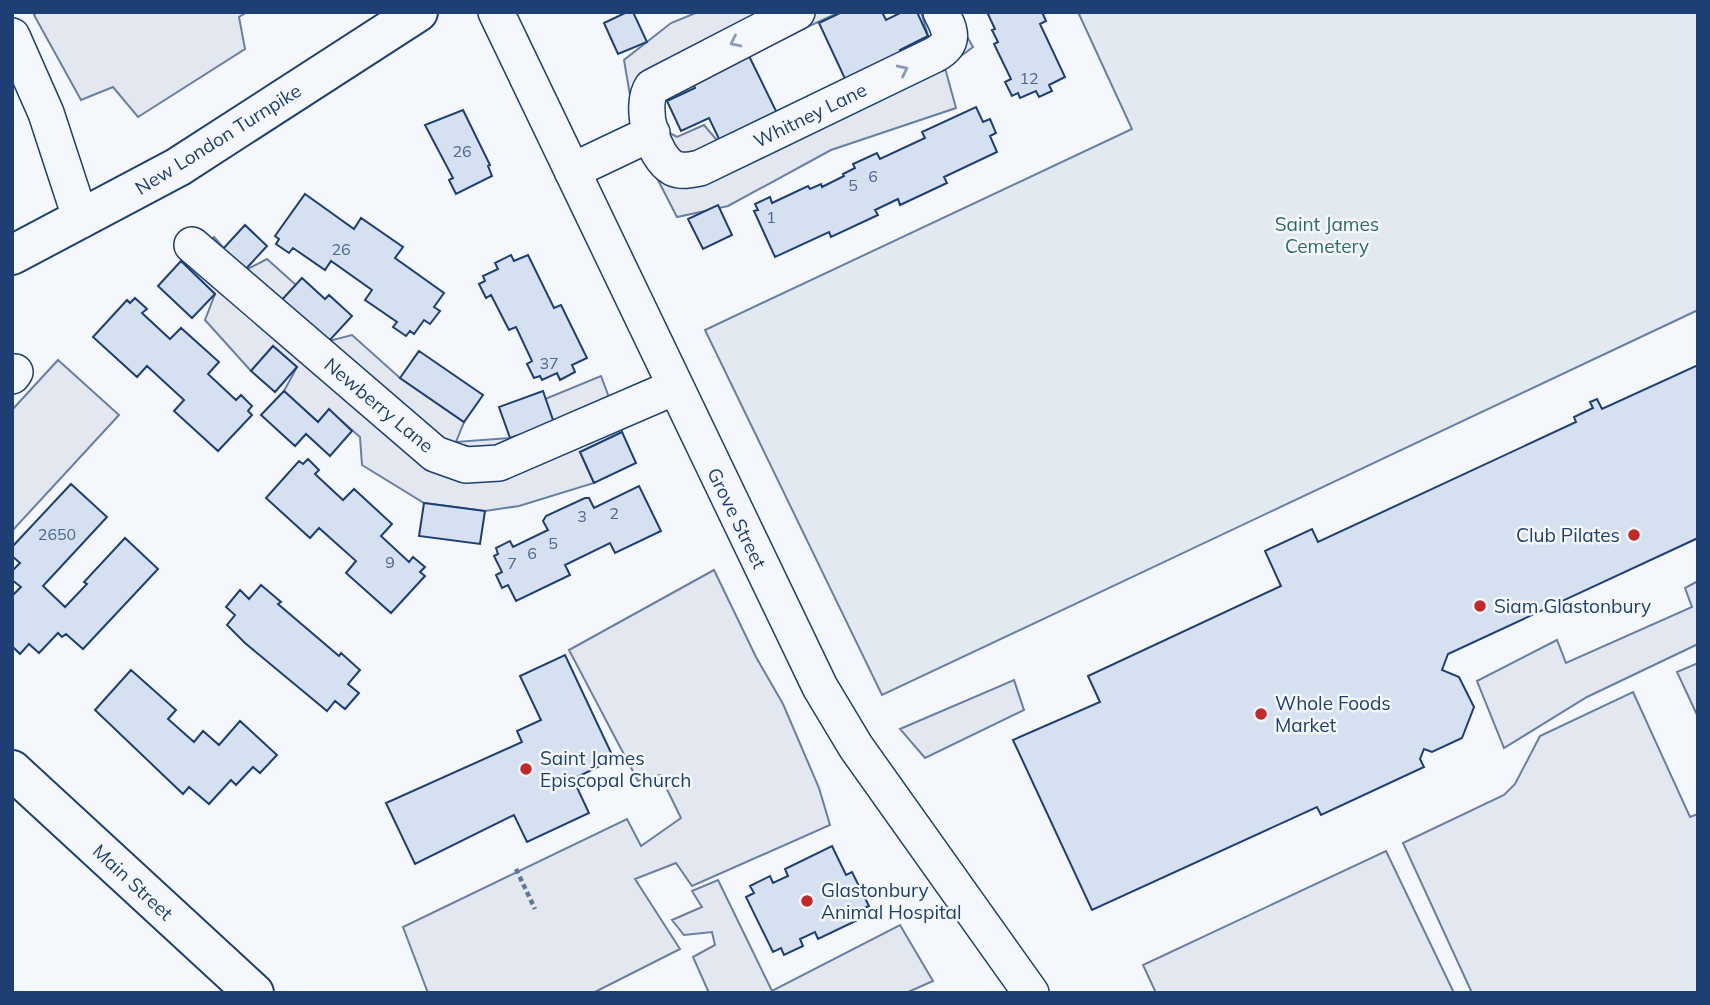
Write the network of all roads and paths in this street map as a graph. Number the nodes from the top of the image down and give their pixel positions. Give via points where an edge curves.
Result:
1 (418, 12) edge
2 (496, 12) edge
3 (797, 12) edge
4 (941, 12) edge
5 (12, 36) edge
6 (652, 132) junction
7 (572, 171) junction
8 (81, 220) junction
9 (192, 245) dead end
10 (12, 255) edge
11 (675, 387) junction
12 (12, 770) edge
13 (516, 869) dead end
14 (535, 909) dead end
15 (254, 993) edge
16 (1031, 993) edge

1 - 8 main road, New London Turnpike via 178,167
2 - 7 street, Grove Street
3 -> 6 street, Whitney Lane via 652,87 648,98
6 -> 4 street, Whitney Lane via 662,157 673,168 700,168 943,50 951,37
5 - 8 street via 46,113
6 - 7 street
7 - 11 street, Grove Street
8 - 10 main road, New London Turnpike
9 - 11 street, Newberry Lane via 435,454 466,465 499,463
11 - 16 street, Grove Street via 820,687 856,747
12 - 15 main road, Main Street
13 - 14 path

